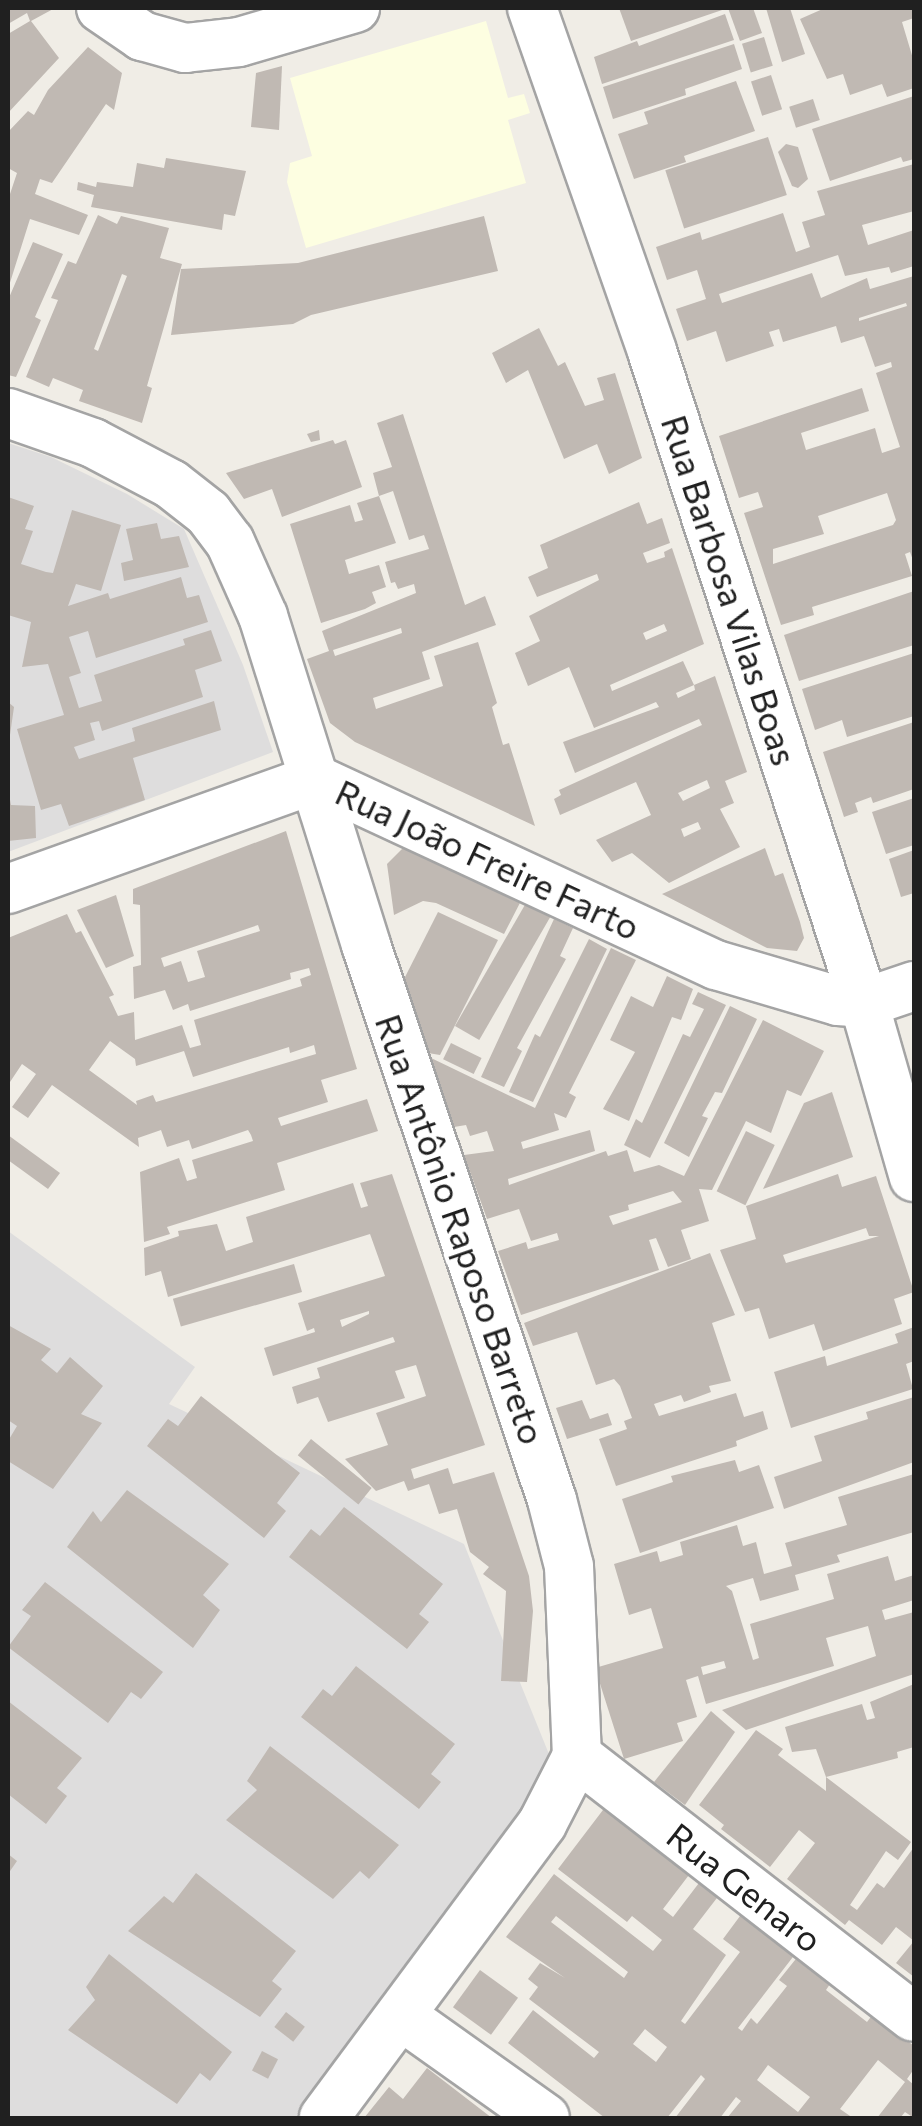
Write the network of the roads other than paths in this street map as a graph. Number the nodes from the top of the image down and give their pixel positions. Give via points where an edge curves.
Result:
1 (101, 8) edge
2 (354, 8) edge
3 (532, 8) edge
4 (8, 413) edge
5 (315, 779) junction
6 (8, 889) edge
7 (914, 986) edge
8 (864, 1003) junction
9 (914, 1177) edge
10 (577, 1756) junction
11 (403, 2017) junction
12 (912, 2017) edge
13 (324, 2118) edge
14 (545, 2118) edge

1 - 2 street via 142,36 185,48 239,42
3 - 8 street, Rua Barbosa Vilas Boas via 652,351
4 - 5 street, Rua Antônio Raposo Barreto via 93,443 171,484 208,513 230,542 263,616
5 - 6 street, Rua João Freire Farto
5 - 8 street, Rua João Freire Farto via 716,965 800,993
5 - 10 street, Rua Antônio Raposo Barreto via 552,1500 569,1566
7 - 8 street, Rua João Freire Farto
8 - 9 street, Rua Barbosa Vilas Boas
10 - 11 street, Rua Antônio Raposo Barreto via 542,1824
10 - 12 street, Rua Genaro
11 - 13 street, Rua Antônio Raposo Barreto
11 - 14 street

